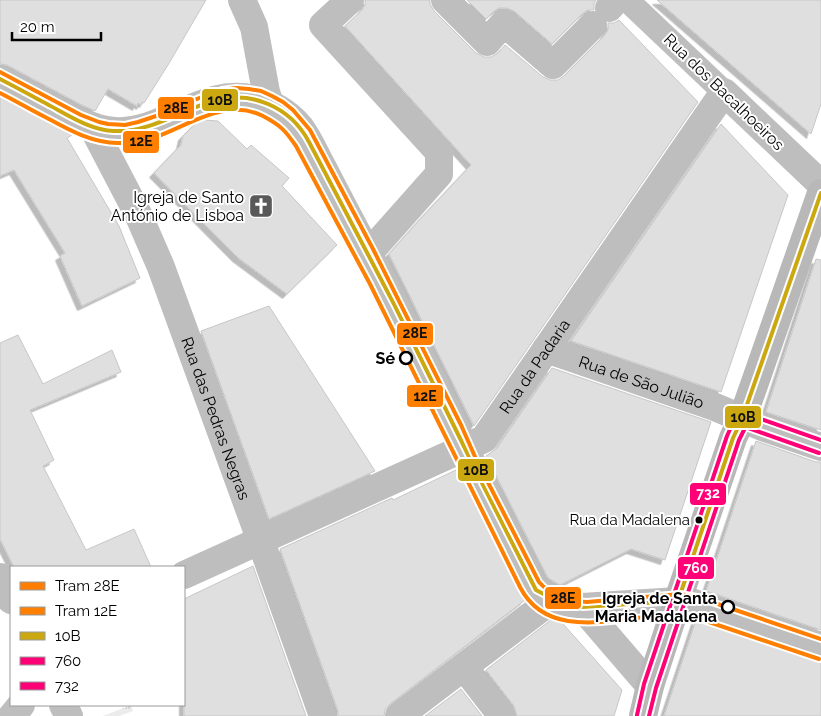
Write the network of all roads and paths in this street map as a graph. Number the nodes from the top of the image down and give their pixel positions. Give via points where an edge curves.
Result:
1 (242, 0) edge
2 (350, 0) edge
3 (445, 0) edge
4 (611, 8) edge
5 (0, 78) edge
6 (724, 92) junction
7 (270, 104) junction
8 (92, 126) junction
9 (821, 184) edge
10 (821, 193) edge
11 (814, 235) edge
12 (368, 254) junction
13 (546, 349) junction
14 (742, 419) junction
15 (821, 447) edge
16 (465, 448) junction
17 (260, 539) junction
18 (185, 574) edge
19 (0, 578) edge
20 (10, 598) edge
21 (552, 599) junction
22 (678, 601) junction
23 (582, 607) junction
24 (821, 646) edge
25 (464, 667) junction
26 (650, 686) junction
27 (20, 706) edge
28 (12, 716) edge
29 (323, 716) edge
30 (399, 716) edge
31 (502, 716) edge
32 (643, 716) edge

1 - 7 street via 254,27
2 - 12 street via 323,25 439,152 439,174
3 - 4 street via 486,42 504,23 553,65
4 - 6 street, Rua dos Bacalhoeiros
5 - 8 street
6 - 9 street, Rua dos Bacalhoeiros
6 - 13 street, Rua da Padaria
7 - 8 street via 233,96 214,99 136,129 117,131
7 - 12 street via 300,127
8 - 17 street, Rua das Pedras Negras via 138,214 161,267
10 - 11 main road
11 - 14 main road
12 - 16 street
13 - 14 street, Rua de São Julião
13 - 16 street, Rua da Padaria via 484,439
14 - 15 street, Rua de São Julião
14 - 22 main road
16 - 17 street, Rua da Padaria
16 - 21 street via 536,590
17 - 18 street, Rua da Padaria
17 - 29 street, Rua das Pedras Negras
19 - 20 street
21 - 23 street
21 - 25 street
22 - 23 street
22 - 24 street via 691,602
22 - 26 main road
23 - 26 street
25 - 30 street
25 - 31 street
26 - 32 main road
27 - 28 street

